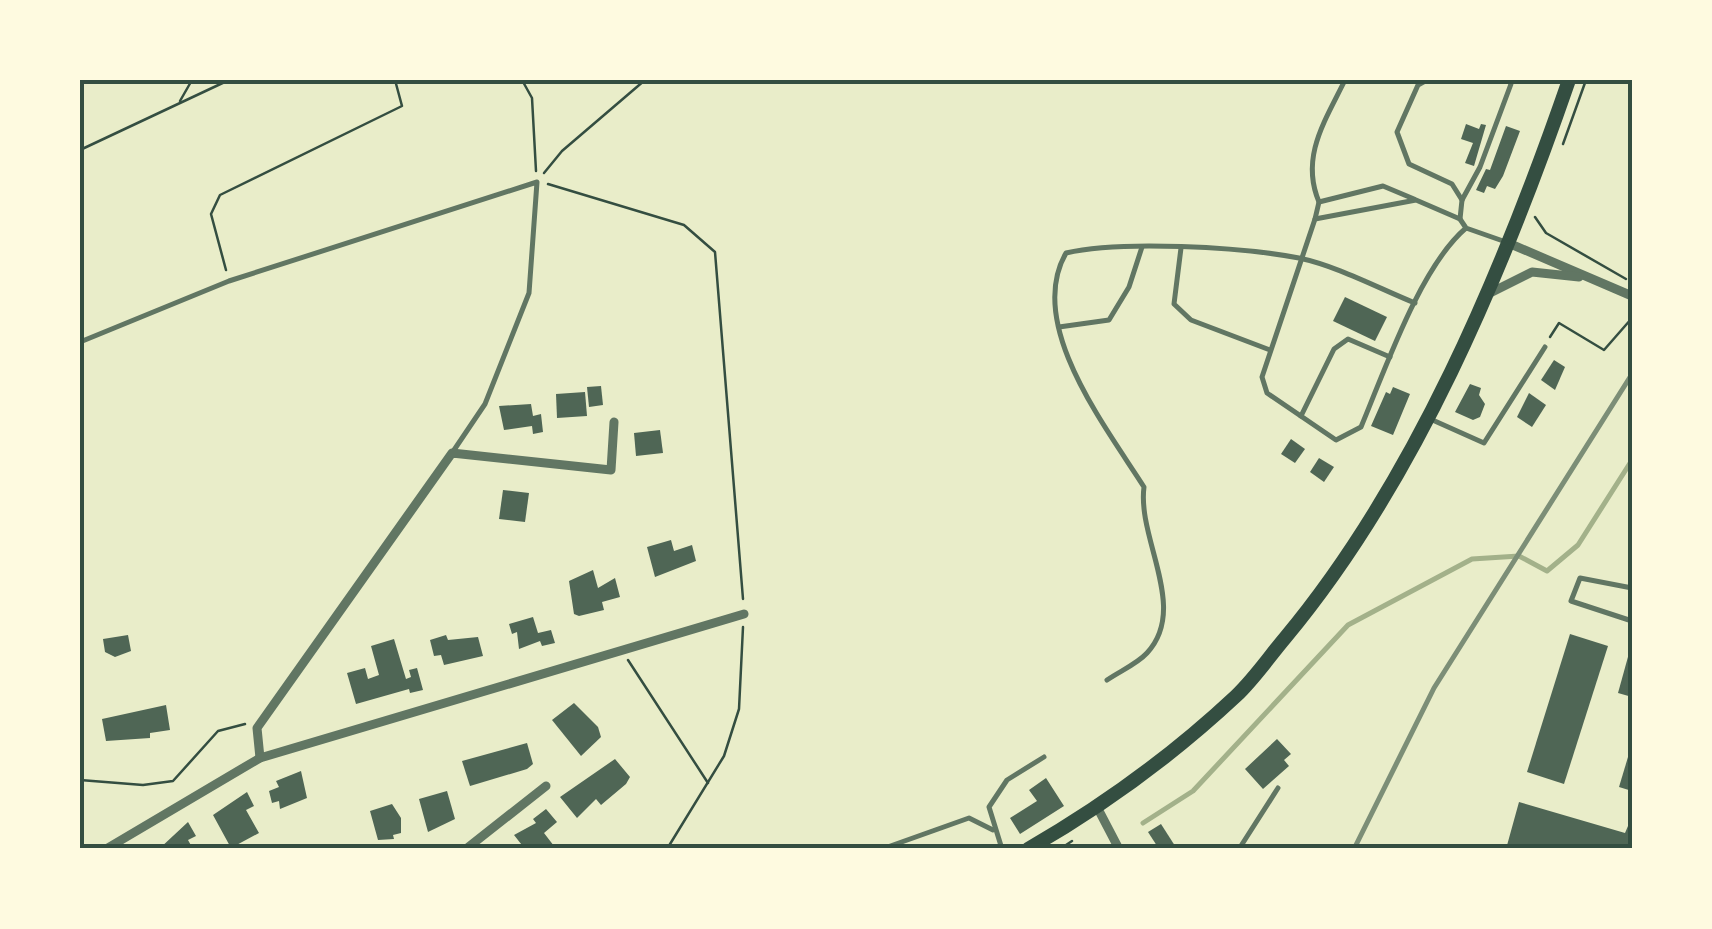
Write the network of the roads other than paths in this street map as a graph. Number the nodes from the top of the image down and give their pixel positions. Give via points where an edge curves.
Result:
1 (1345, 80) edge
2 (1410, 80) edge
3 (1427, 80) edge
4 (1508, 80) edge
5 (1570, 80) edge
6 (1418, 84) junction
7 (1416, 200) junction
8 (1462, 200) junction
9 (1319, 202) junction
10 (1315, 219) junction
11 (1460, 219) junction
12 (1466, 228) junction
13 (1506, 242) junction
14 (1142, 247) junction
15 (1182, 248) junction
16 (1300, 258) junction
17 (1599, 281) junction
18 (1630, 295) edge
19 (1484, 296) junction
20 (1415, 303) junction
21 (1059, 326) junction
22 (80, 342) edge
23 (1544, 347) road end
24 (1270, 350) junction
25 (1390, 357) junction
26 (1301, 416) junction
27 (1425, 416) junction
28 (614, 422) dead end
29 (452, 453) junction
30 (1632, 588) edge
31 (744, 614) road end
32 (1632, 621) edge
33 (1108, 680) dead end
34 (1044, 757) dead end
35 (260, 758) junction
36 (546, 786) dead end
37 (1278, 788) dead end
38 (1096, 805) junction
39 (993, 830) junction
40 (1001, 847) edge
41 (106, 849) edge
42 (466, 849) edge
43 (882, 849) edge
44 (1028, 849) edge
45 (1119, 849) edge
46 (1239, 849) edge

1 - 9 lane via 1314,144 1310,181
2 - 6 lane
3 - 6 lane
4 - 8 lane
5 - 13 main road
6 - 8 lane via 1397,132 1409,164 1452,184
7 - 9 lane via 1382,186
7 - 10 lane
7 - 11 lane
8 - 11 lane
9 - 10 lane
10 - 16 lane
11 - 12 lane
12 - 13 lane
12 - 20 lane via 1450,242
13 - 17 street
13 - 19 main road
14 - 15 lane
14 - 21 lane via 1109,320
14 - 21 lane via 1066,253 1055,272
15 - 16 lane
15 - 24 lane via 1174,304 1191,320
16 - 20 lane
16 - 24 lane
17 - 18 street
17 - 19 street via 1532,272
19 - 27 main road
20 - 25 lane
21 - 33 lane via 1060,344 1144,487 1140,513 1166,610 1148,652
22 - 29 lane via 229,281 537,182 530,292 485,404
23 - 27 lane via 1484,443
24 - 26 lane via 1262,377 1267,393
25 - 26 lane via 1348,339 1334,348
25 - 26 lane via 1361,427 1350,436 1336,440
27 - 38 main road via 1353,548 1238,694
28 - 29 street via 611,470
29 - 35 street via 257,728
30 - 32 lane via 1588,576 1580,578 1571,601
31 - 35 street
34 - 39 lane via 1007,780 990,807
35 - 41 street
36 - 42 street
37 - 46 lane
38 - 44 main road
38 - 45 street
39 - 40 lane
39 - 43 lane via 969,818

